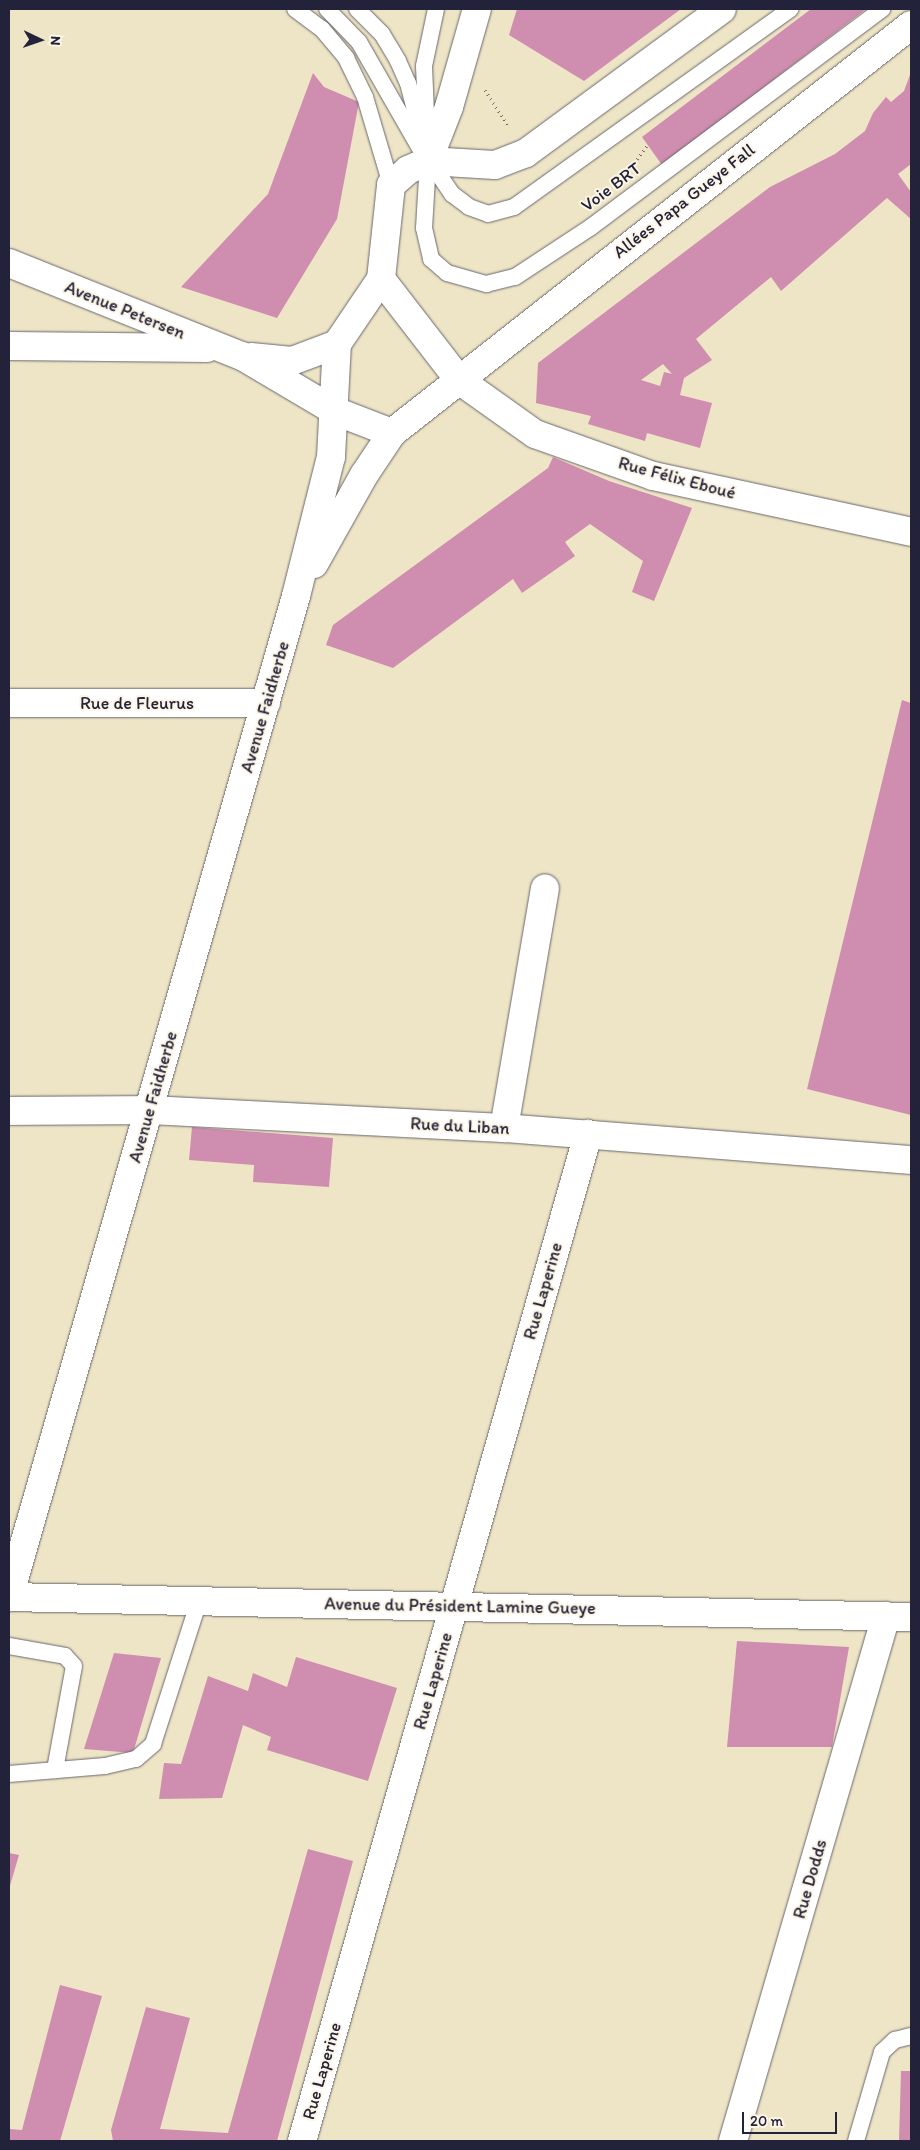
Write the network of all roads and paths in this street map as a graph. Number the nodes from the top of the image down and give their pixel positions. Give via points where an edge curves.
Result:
1 (295, 9) edge
2 (327, 9) edge
3 (357, 9) edge
4 (436, 9) edge
5 (477, 9) edge
6 (722, 9) edge
7 (791, 9) edge
8 (882, 9) edge
9 (911, 25) edge
10 (428, 161) junction
11 (391, 185) junction
12 (9, 263) edge
13 (381, 279) junction
14 (337, 344) junction
15 (9, 346) edge
16 (233, 352) junction
17 (460, 380) junction
18 (335, 411) junction
19 (392, 433) junction
20 (911, 532) edge
21 (296, 596) junction
22 (266, 702) junction
23 (9, 703) edge
24 (545, 888) dead end
25 (149, 1110) junction
26 (9, 1111) edge
27 (504, 1128) junction
28 (588, 1134) junction
29 (911, 1160) edge
30 (9, 1598) edge
31 (199, 1601) junction
32 (454, 1606) junction
33 (899, 1616) edge
34 (9, 1646) edge
35 (54, 1770) junction
36 (9, 1774) edge
37 (911, 2036) edge
38 (302, 2141) edge
39 (733, 2141) edge
40 (856, 2141) edge

1 - 11 lane via 322,28 346,58 365,97
2 - 10 lane via 359,42
3 - 10 lane, Voie BRT via 382,34 408,84
4 - 10 lane, Voie BRT via 424,66
5 - 10 street via 449,107
6 - 10 street via 526,153 495,165
7 - 10 lane, Voie BRT via 514,207 488,214 469,207 452,194
8 - 10 lane, Voie BRT via 591,227 515,278 486,284 464,280 447,273 431,259 424,228
9 - 17 street, Allées Papa Gueye Fall
10 - 11 street via 408,170
11 - 13 street
12 - 16 street, Avenue Petersen
13 - 14 street
13 - 17 street, Rue Félix Eboué
14 - 16 street, Avenue Petersen via 292,361
14 - 18 street, Avenue Faidherbe
15 - 16 street
16 - 18 street, Avenue Petersen
17 - 19 street, Allées Papa Gueye Fall
17 - 20 street, Rue Félix Eboué via 536,434 653,476
18 - 19 street, Avenue Petersen
18 - 21 street, Avenue Faidherbe via 331,457
19 - 21 street, Avenue Faidherbe via 364,475
21 - 22 street, Avenue Faidherbe
22 - 23 street, Rue de Fleurus
22 - 25 street, Avenue Faidherbe
24 - 27 street
25 - 26 street, Rue du Liban
25 - 27 street, Rue du Liban
25 - 30 street, Avenue Faidherbe
27 - 28 street, Rue du Liban
28 - 29 street, Rue du Liban
28 - 32 street, Rue Laperine
30 - 31 street, Avenue du Président Lamine Gueye
31 - 32 street, Avenue du Président Lamine Gueye
31 - 35 lane via 153,1744 136,1759
32 - 33 street, Avenue du Président Lamine Gueye
32 - 38 street, Rue Laperine
33 - 39 street, Rue Dodds
34 - 35 lane via 65,1656 74,1666 75,1676
35 - 36 lane
37 - 40 lane via 896,2040 882,2052

